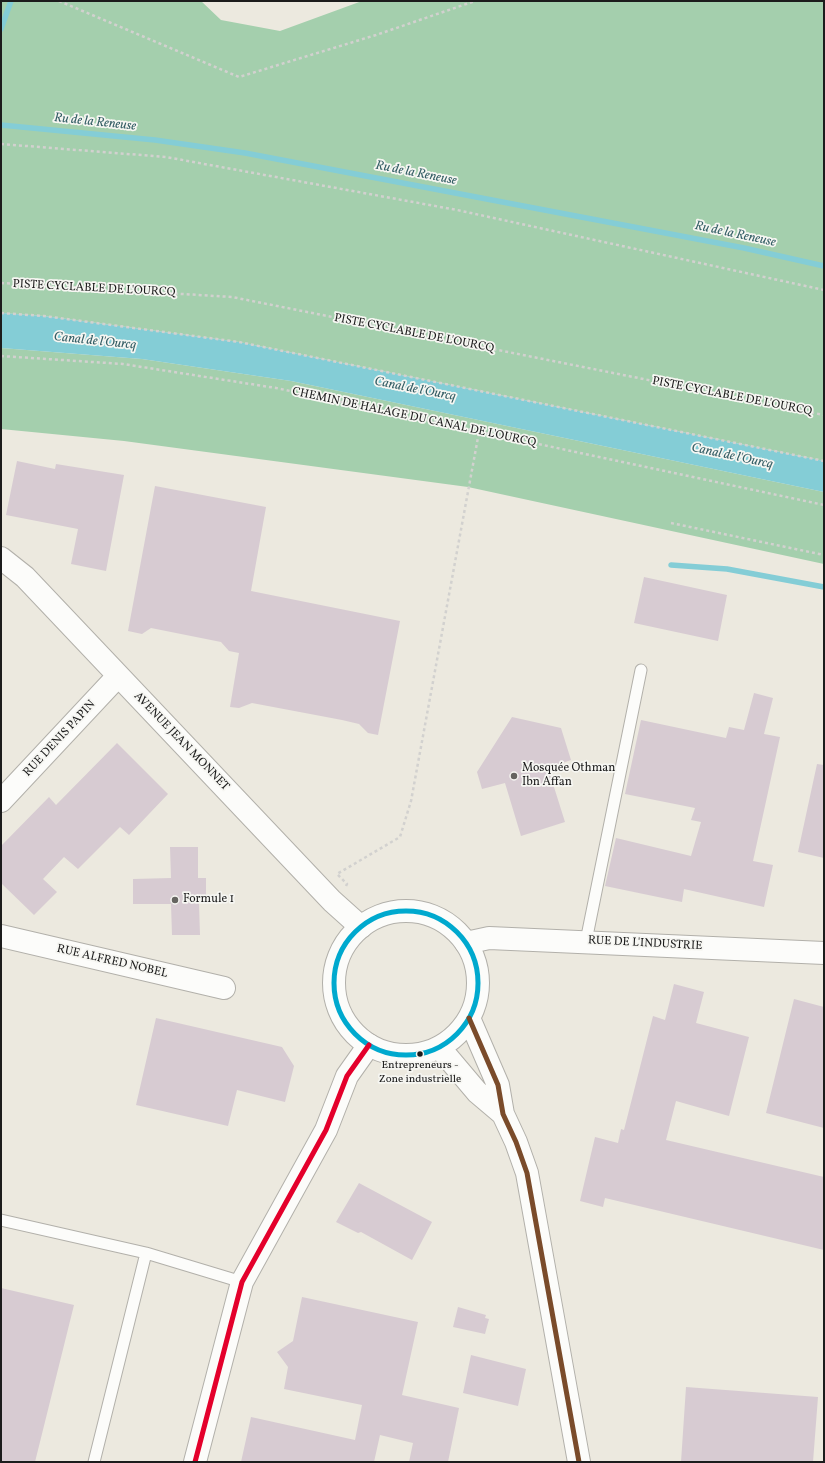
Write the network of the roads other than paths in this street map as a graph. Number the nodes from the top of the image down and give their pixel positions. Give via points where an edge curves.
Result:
1 (1, 558) edge
2 (641, 670) dead end
3 (118, 676) junction
4 (1, 801) edge
5 (361, 927) junction
6 (1, 936) edge
7 (586, 941) junction
8 (466, 943) junction
9 (824, 954) edge
10 (224, 988) dead end
11 (469, 1018) junction
12 (369, 1045) junction
13 (439, 1047) junction
14 (503, 1114) junction
15 (1, 1220) edge
16 (146, 1253) junction
17 (242, 1282) junction
18 (94, 1462) edge
19 (195, 1462) edge
20 (579, 1462) edge

1 - 3 street, AVENUE JEAN MONNET via 25,577
2 - 7 lane
3 - 4 street, RUE DENIS PAPIN
3 - 5 street, AVENUE JEAN MONNET via 332,901
5 - 8 street via 382,915 405,911 417,912 449,926
5 - 12 street via 340,953 334,986 335,997 343,1018 357,1036
6 - 10 street, RUE ALFRED NOBEL
7 - 8 street, RUE DE L'INDUSTRIE via 489,938
7 - 9 street, RUE DE L'INDUSTRIE
8 - 11 street via 474,961 478,980 476,1000
11 - 13 street via 457,1034
11 - 14 street via 498,1085
12 - 13 street via 401,1055 425,1053
12 - 17 street via 347,1076 326,1130
13 - 14 street via 477,1092
14 - 20 street via 527,1173
15 - 16 lane
16 - 17 lane
16 - 18 lane
17 - 19 street

